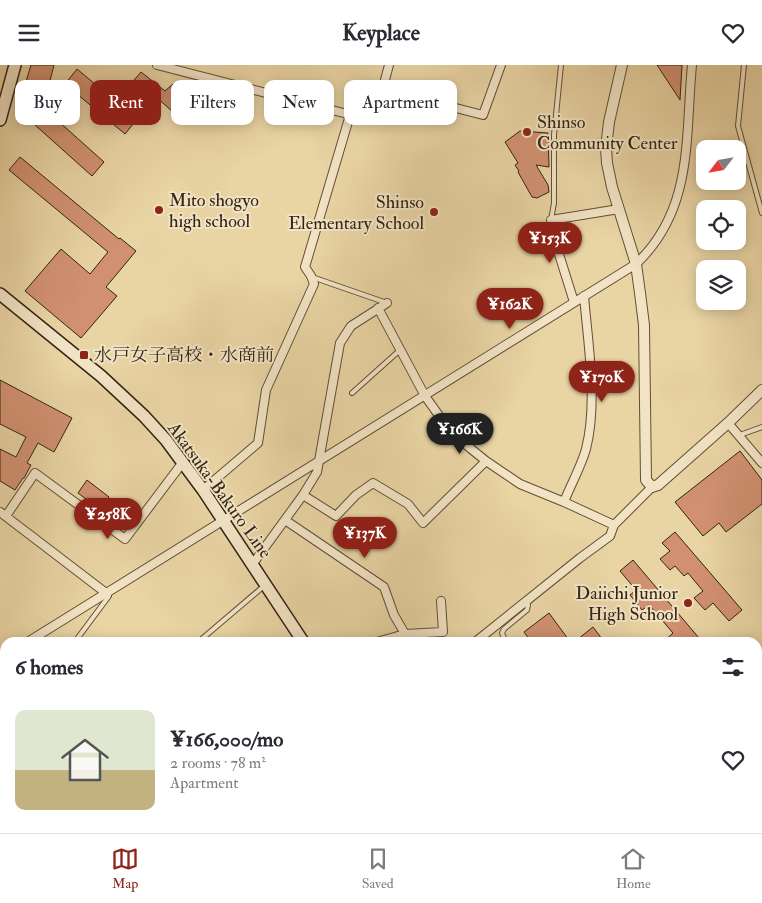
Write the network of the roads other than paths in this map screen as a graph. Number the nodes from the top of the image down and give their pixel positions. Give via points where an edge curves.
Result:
1 (15, 65) edge
2 (157, 65) edge
3 (390, 65) edge
4 (501, 65) edge
5 (561, 65) edge
6 (622, 65) edge
7 (692, 65) edge
8 (744, 65) edge
9 (185, 68) edge
10 (385, 80) edge
11 (457, 108) edge
12 (344, 113) edge
13 (0, 120) edge
14 (347, 125) edge
15 (619, 209) junction
16 (762, 213) edge
17 (551, 220) junction
18 (636, 264) junction
19 (312, 277) junction
20 (0, 295) edge
21 (584, 297) junction
22 (574, 302) junction
23 (387, 303) joint
24 (378, 308) junction
25 (400, 351) junction
26 (762, 390) edge
27 (352, 393) dead end
28 (425, 396) junction
29 (728, 423) junction
30 (762, 427) edge
31 (740, 435) junction
32 (318, 461) junction
33 (486, 461) junction
34 (183, 462) junction
35 (762, 463) edge
36 (652, 487) junction
37 (203, 490) junction
38 (303, 495) junction
39 (564, 501) junction
40 (3, 514) edge
41 (285, 520) junction
42 (223, 521) junction
43 (614, 525) junction
44 (252, 565) junction
45 (266, 584) junction
46 (106, 593) junction
47 (441, 601) dead end
48 (526, 601) junction
49 (405, 634) junction
50 (36, 637) edge
51 (78, 637) edge
52 (204, 637) edge
53 (300, 637) edge
54 (394, 637) edge
55 (481, 637) edge
56 (503, 637) edge

1 - 13 main road
2 - 9 street
3 - 10 street
4 - 11 street via 483,115
5 - 17 lane
6 - 15 street via 606,147
7 - 18 street via 684,169 677,201 654,245
8 - 16 lane via 738,126
9 - 12 street
14 - 19 street via 305,267
15 - 17 street
15 - 18 street
17 - 22 street via 552,235
18 - 21 street
18 - 36 street via 644,325 646,481
19 - 23 lane
19 - 37 street via 314,284 266,390 258,443
20 - 34 main road, Akatsuka-Bakuro Line via 101,376 144,416
21 - 22 street
21 - 39 street via 590,416 586,449
22 - 28 street
23 - 24 street
24 - 25 street
24 - 32 street via 351,326 340,343
25 - 27 lane
25 - 28 street
26 - 29 street
28 - 32 street
28 - 33 street via 445,424
29 - 31 street
29 - 36 street via 668,477
30 - 31 lane
31 - 35 street
32 - 38 street via 317,472
32 - 42 street
33 - 38 street via 423,523 408,504 373,483 336,516
33 - 39 street via 520,484
34 - 37 main road, Akatsuka-Bakuro Line
34 - 40 street via 125,539 35,473
36 - 43 street
37 - 42 main road, Akatsuka-Bakuro Line
38 - 41 street
39 - 43 street
40 - 46 street
41 - 44 street
41 - 49 street via 384,587
42 - 44 main road, Akatsuka-Bakuro Line
42 - 46 street
43 - 48 street via 610,536
44 - 45 main road, Akatsuka-Bakuro Line
45 - 52 lane
45 - 53 main road, Akatsuka-Bakuro Line
46 - 50 street
46 - 51 lane via 109,596
47 - 49 street via 443,632
48 - 55 street
48 - 56 lane via 527,610 504,629
49 - 54 street

